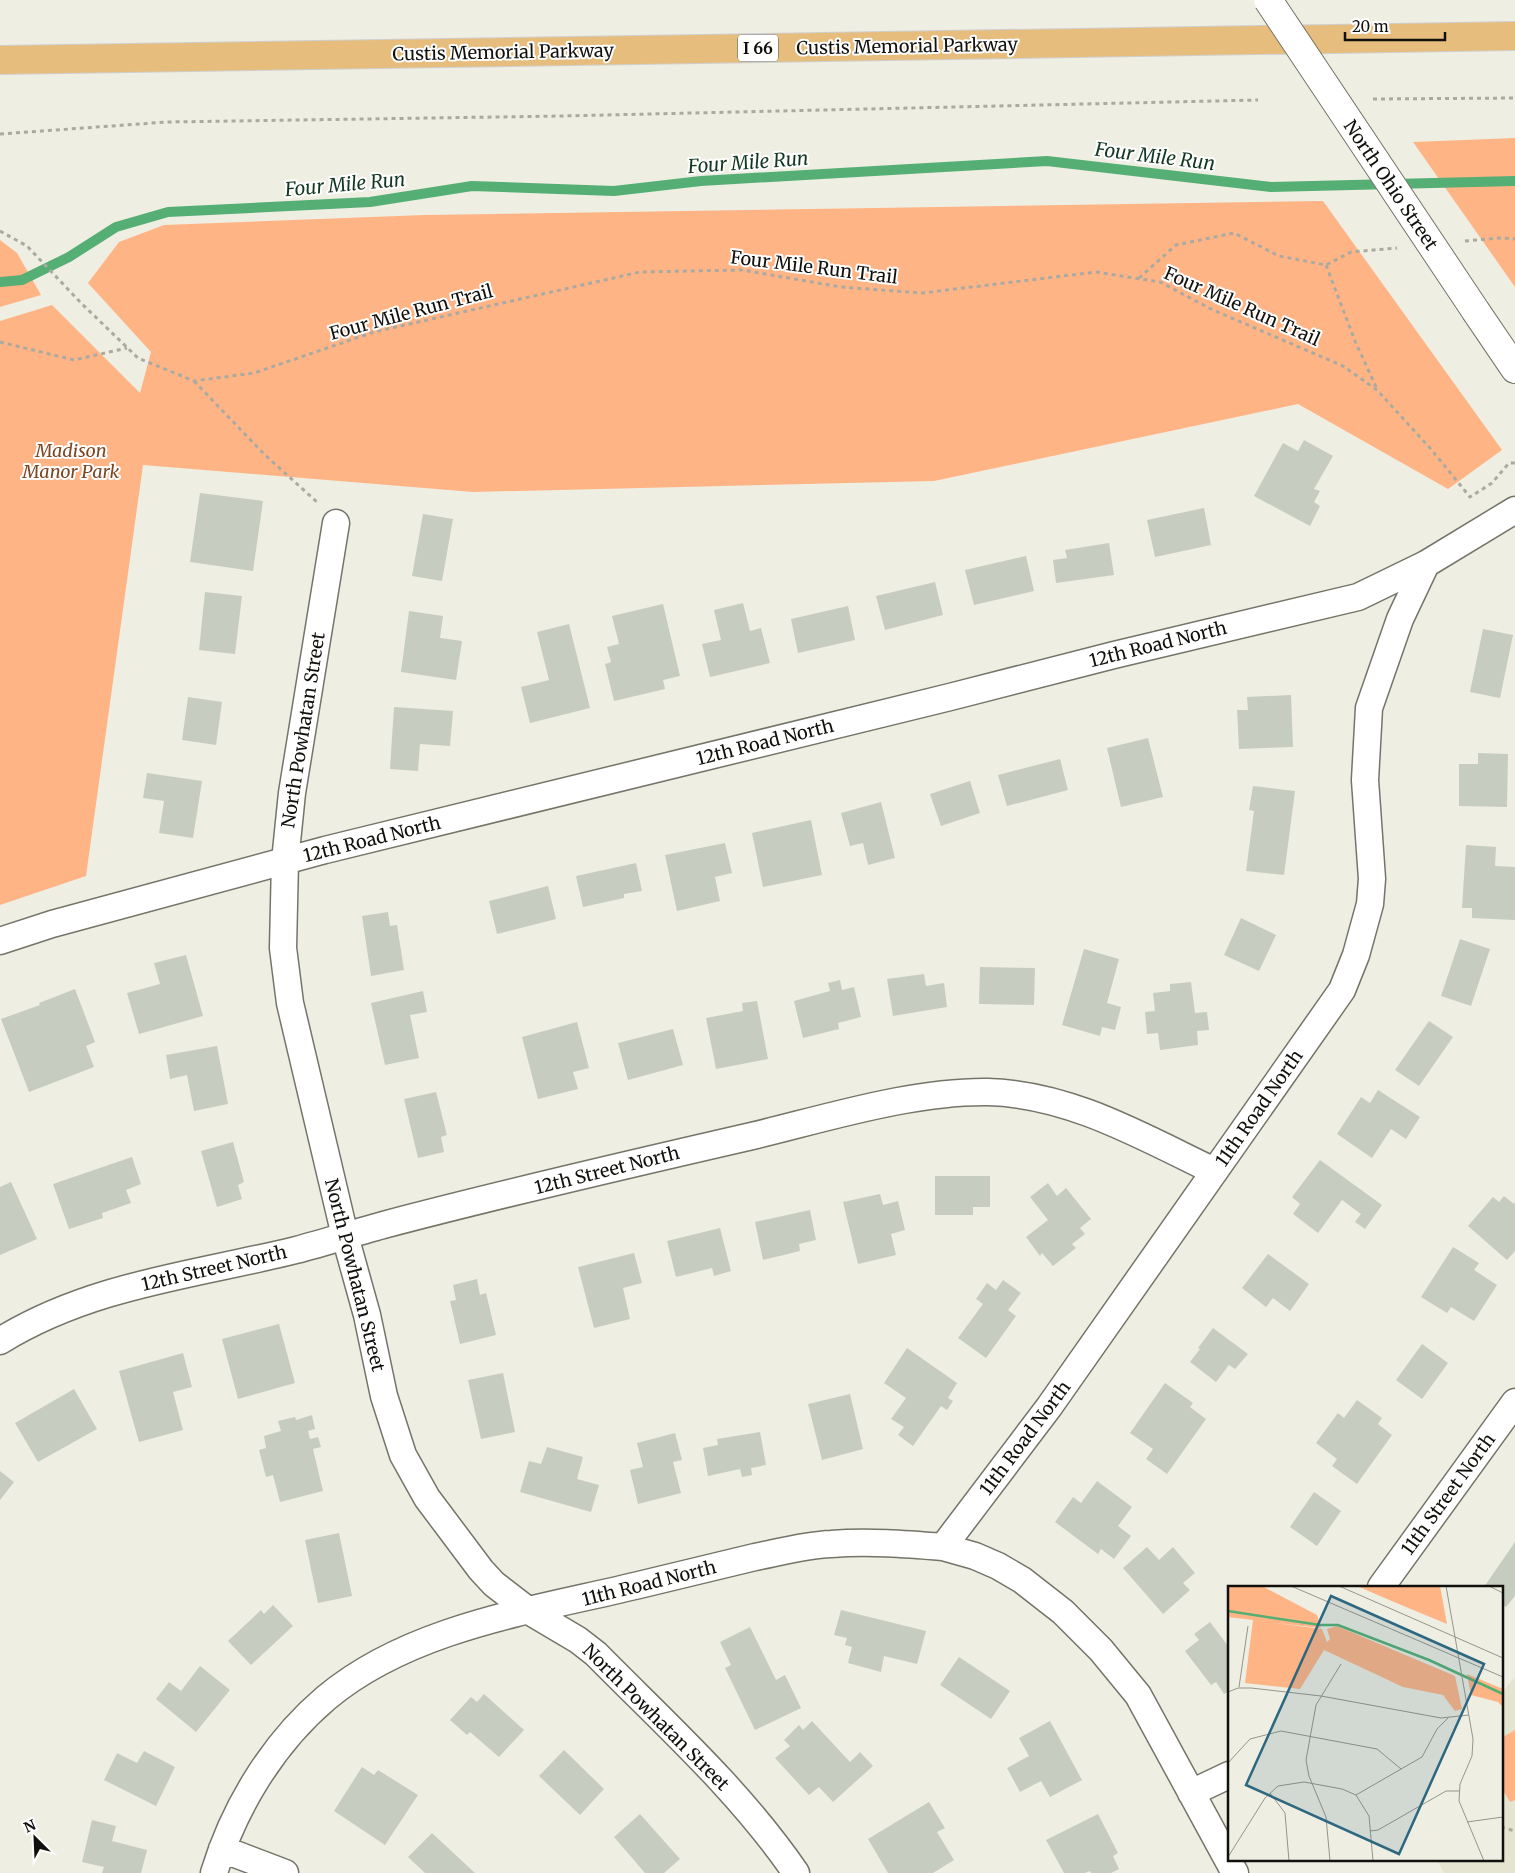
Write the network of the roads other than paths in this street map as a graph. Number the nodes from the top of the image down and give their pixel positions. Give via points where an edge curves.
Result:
1 (1268, 0) edge
2 (1515, 36) edge
3 (0, 60) edge
4 (1515, 369) edge
5 (1515, 510) edge
6 (336, 523) road end
7 (1426, 564) junction
8 (285, 861) junction
9 (0, 941) edge
10 (1214, 1171) junction
11 (345, 1236) junction
12 (0, 1341) edge
13 (1515, 1402) edge
14 (943, 1547) junction
15 (1382, 1586) edge
16 (529, 1611) junction
17 (1228, 1775) edge
18 (1191, 1793) junction
19 (218, 1861) edge
20 (285, 1873) edge
21 (796, 1873) edge
22 (1235, 1873) edge

1 - 4 street, North Ohio Street, bridge
2 - 3 highway, Custis Memorial Parkway / I 66
5 - 7 street, 12th Road North
6 - 8 street, North Powhatan Street via 295,774
7 - 8 street, 12th Road North via 1358,597
7 - 10 street, 11th Road North via 1400,619 1369,708 1365,780 1372,879 1370,904 1356,955 1337,998
8 - 9 street, 12th Road North
8 - 11 street, North Powhatan Street via 282,948 290,1003
10 - 11 street, 12th Street North via 1120,1126 1052,1101 990,1092 951,1093 873,1107 654,1158
10 - 14 street, 11th Road North via 1049,1407
11 - 12 street, 12th Street North via 110,1293 52,1314
11 - 16 street, North Powhatan Street via 387,1406 408,1467 481,1570
13 - 15 street, 11th Street North
14 - 16 street, 11th Road North via 866,1543 816,1545
14 - 18 street via 975,1556 1022,1580 1084,1631 1138,1695
16 - 19 street, 11th Road North via 414,1646 365,1671 326,1699 268,1762 246,1798
16 - 21 street, North Powhatan Street via 596,1654 729,1789
17 - 18 street
18 - 22 street
19 - 20 street

